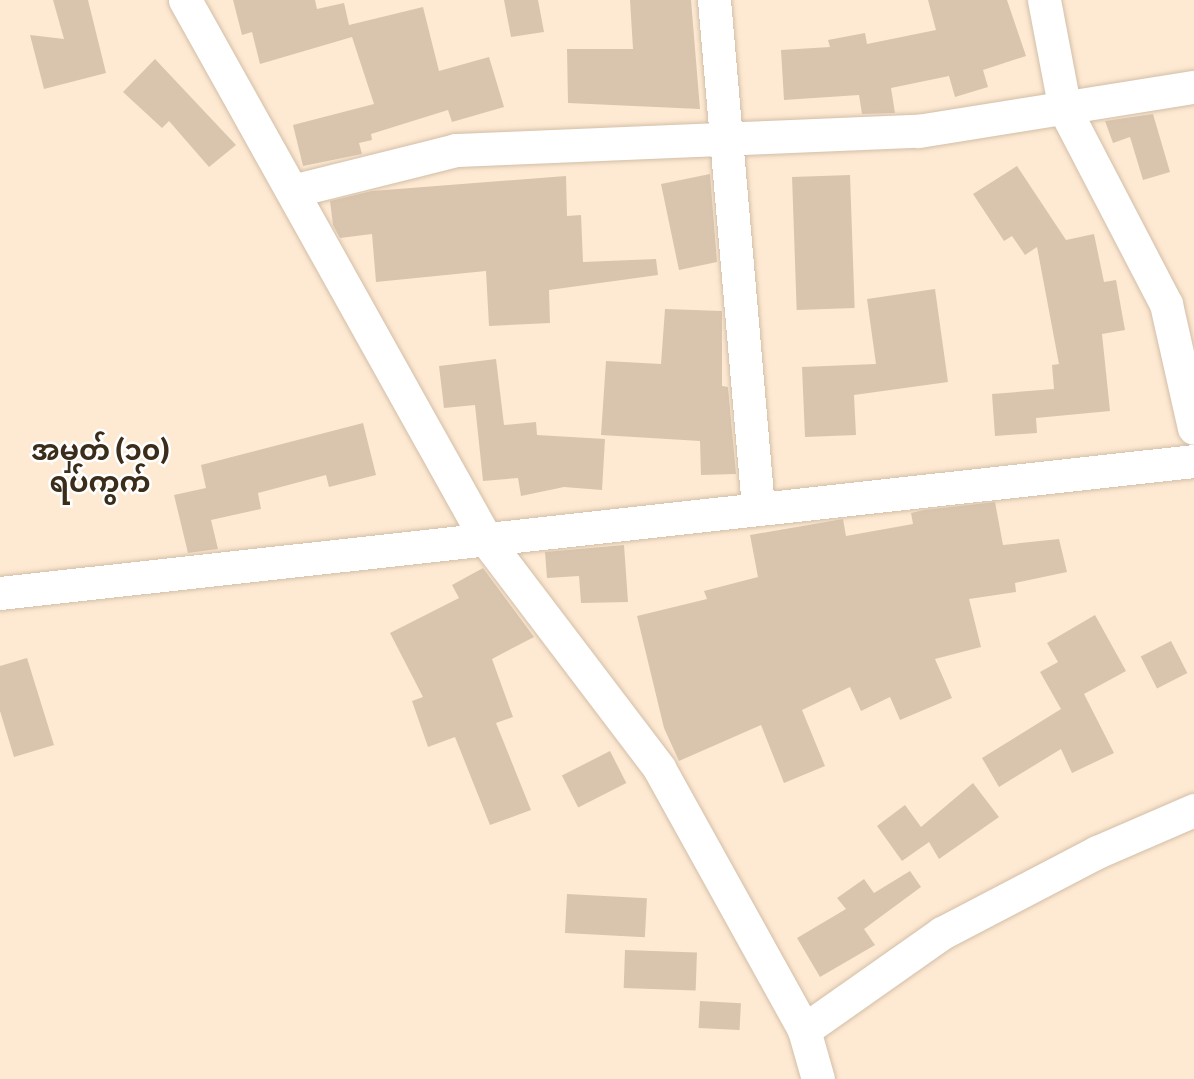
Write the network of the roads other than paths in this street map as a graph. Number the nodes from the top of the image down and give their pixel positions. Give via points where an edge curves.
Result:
1 (184, 0) edge
2 (714, 0) edge
3 (1044, 0) edge
4 (1194, 87) edge
5 (1065, 110) junction
6 (726, 139) junction
7 (296, 190) junction
8 (1194, 428) edge
9 (1194, 461) edge
10 (758, 507) junction
11 (487, 541) junction
12 (0, 593) edge
13 (1194, 810) edge
14 (804, 1030) junction
15 (818, 1079) edge

1 - 7 street
2 - 6 street
3 - 5 street
4 - 5 street
5 - 6 street via 918,131
5 - 8 street via 1166,304
6 - 7 street via 456,150
6 - 10 street
7 - 11 street
9 - 10 street
10 - 11 street
11 - 12 street
11 - 14 street via 659,768
13 - 14 street via 1097,852 942,933
14 - 15 street

